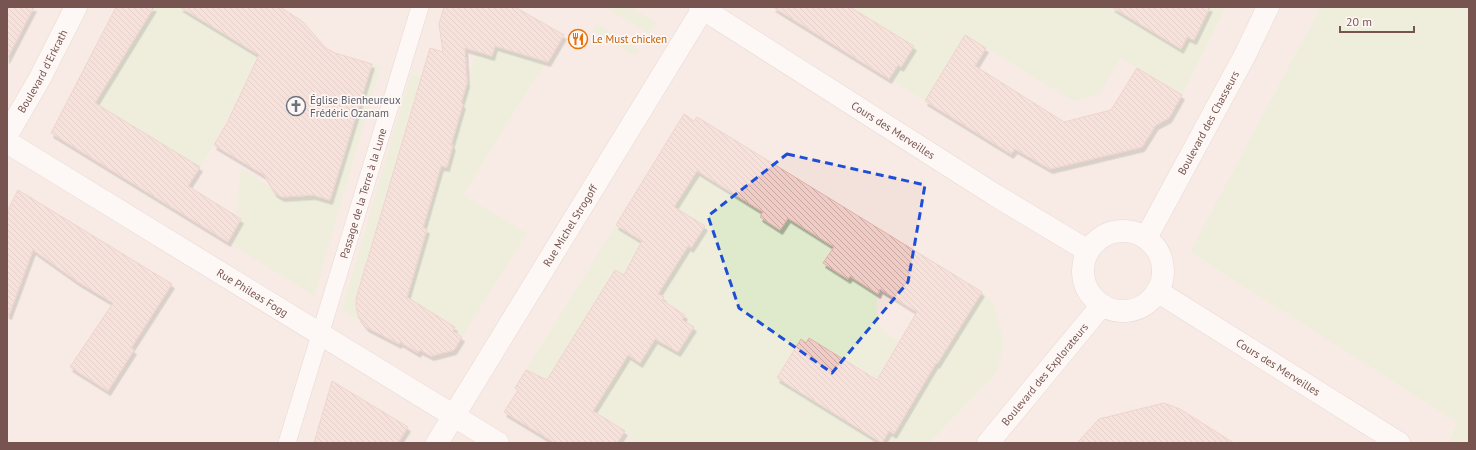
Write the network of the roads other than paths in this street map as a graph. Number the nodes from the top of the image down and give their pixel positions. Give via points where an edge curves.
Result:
1 (76, 7) edge
2 (420, 7) edge
3 (1268, 7) edge
4 (703, 8) edge
5 (7, 135) edge
6 (7, 142) edge
7 (1146, 238) junction
8 (1088, 251) junction
9 (1157, 291) junction
10 (1102, 305) junction
11 (319, 334) junction
12 (454, 416) junction
13 (287, 443) edge
14 (437, 443) edge
15 (498, 443) edge
16 (988, 443) edge
17 (1399, 443) edge

1 - 5 street, Boulevard d'Erkrath via 40,78
2 - 11 street, Passage de la Terre à la Lune
3 - 7 street, Boulevard des Chasseurs via 1245,55
4 - 8 street, Cours des Merveilles via 995,195
4 - 12 street, Rue Michel Strogoff
6 - 11 street, Rue Phileas Fogg
7 - 8 street via 1132,232 1116,231 1101,237
7 - 9 street via 1158,252 1162,265 1162,279
8 - 10 street via 1083,266 1084,281 1090,295
9 - 10 street via 1150,300 1135,309 1118,311
9 - 17 street, Cours des Merveilles
10 - 16 street, Boulevard des Explorateurs
11 - 12 street, Rue Phileas Fogg
11 - 13 street, Passage de la Terre à la Lune
12 - 14 street, Rue Michel Strogoff
12 - 15 street, Rue Phileas Fogg

